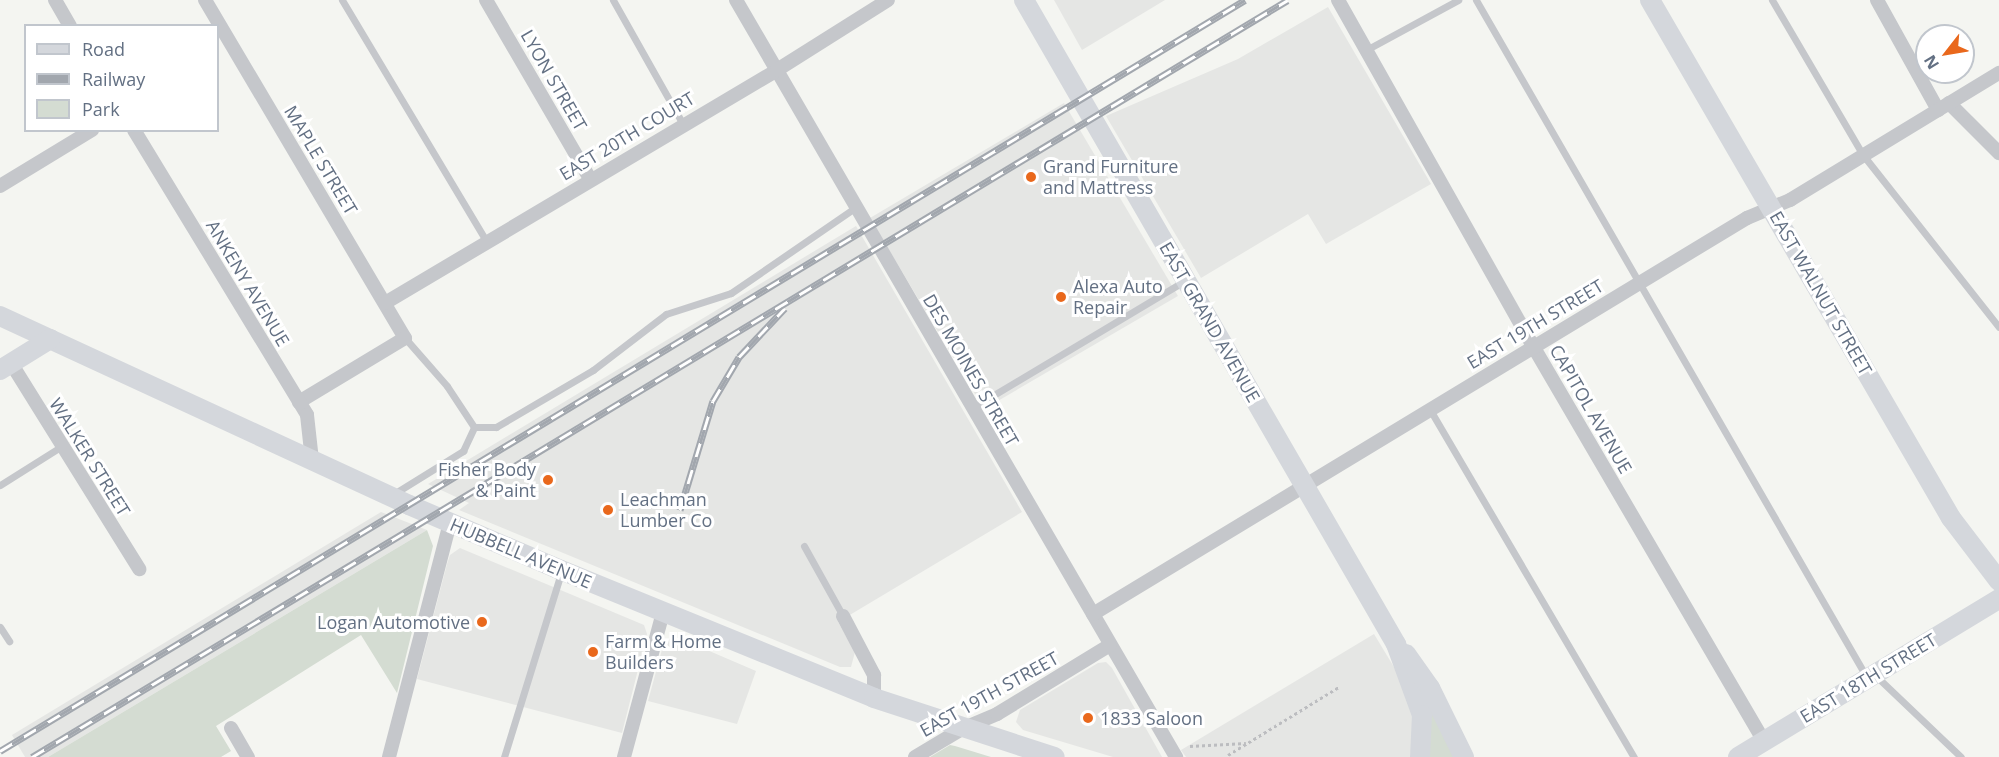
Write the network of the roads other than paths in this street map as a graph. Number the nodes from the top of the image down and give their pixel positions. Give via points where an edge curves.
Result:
1 (55, 0) edge
2 (205, 0) edge
3 (342, 0) edge
4 (486, 0) edge
5 (613, 0) edge
6 (736, 0) edge
7 (888, 0) edge
8 (1024, 0) edge
9 (1338, 0) edge
10 (1458, 0) edge
11 (1476, 0) edge
12 (1772, 0) edge
13 (1876, 0) edge
14 (1656, 2) edge
15 (873, 4) edge
16 (69, 24) edge
17 (1366, 50) junction
18 (777, 70) junction
19 (1999, 73) edge
20 (1943, 107) junction
21 (683, 123) junction
22 (89, 132) edge
23 (135, 132) edge
24 (1999, 153) edge
25 (1863, 155) junction
26 (590, 179) junction
27 (0, 186) edge
28 (1770, 206) junction
29 (856, 207) junction
30 (487, 242) junction
31 (1186, 280) junction
32 (1638, 283) junction
33 (385, 303) junction
34 (0, 316) edge
35 (1999, 327) edge
36 (405, 338) junction
37 (50, 339) junction
38 (1533, 346) junction
39 (5, 367) edge
40 (299, 402) junction
41 (972, 408) junction
42 (1429, 408) junction
43 (474, 427) junction
44 (62, 446) junction
45 (312, 460) junction
46 (1304, 484) junction
47 (0, 485) edge
48 (390, 496) junction
49 (450, 523) junction
50 (804, 546) dead end
51 (139, 569) dead end
52 (561, 570) junction
53 (1999, 581) edge
54 (1999, 598) edge
55 (663, 612) junction
56 (1093, 614) junction
57 (843, 616) joint
58 (0, 627) edge
59 (9, 641) dead end
60 (1395, 644) junction
61 (1110, 645) junction
62 (1871, 676) junction
63 (874, 698) junction
64 (231, 728) dead end
65 (962, 729) junction
66 (1764, 741) junction
67 (249, 757) edge
68 (389, 757) edge
69 (504, 757) edge
70 (624, 757) edge
71 (915, 757) edge
72 (1055, 757) edge
73 (1176, 757) edge
74 (1420, 757) edge
75 (1464, 757) edge
76 (1634, 757) edge
77 (1738, 757) edge
78 (1961, 757) edge

1 - 16 street
2 - 33 street, MAPLE STREET
3 - 30 lane
4 - 26 street, LYON STREET
5 - 21 lane
6 - 18 street, DES MOINES STREET
7 - 15 street, EAST 20TH COURT
8 - 31 street, EAST GRAND AVENUE
9 - 17 street, CAPITOL AVENUE
10 - 17 lane
11 - 32 lane
12 - 25 lane
13 - 20 street
14 - 28 street, EAST WALNUT STREET
15 - 18 street, EAST 20TH COURT
17 - 38 street, CAPITOL AVENUE
18 - 21 street, EAST 20TH COURT
18 - 29 street, DES MOINES STREET
19 - 20 street, EAST 19TH STREET
20 - 24 street
20 - 25 street, EAST 19TH STREET
21 - 26 street, EAST 20TH COURT
22 - 27 street
23 - 40 street, ANKENY AVENUE
25 - 28 street, EAST 19TH STREET via 1790,200
25 - 35 lane
26 - 30 street, EAST 20TH COURT
28 - 32 street, EAST 19TH STREET
28 - 53 street, EAST WALNUT STREET via 1952,518
29 - 41 street, DES MOINES STREET
29 - 43 lane via 731,293 666,314 593,370 496,427
30 - 33 street, EAST 20TH COURT
31 - 41 lane
31 - 46 street, EAST GRAND AVENUE
32 - 38 street, EAST 19TH STREET
32 - 62 lane
33 - 36 street, MAPLE STREET
34 - 37 street, HUBBELL AVENUE
36 - 40 street
36 - 43 lane via 447,386
37 - 39 street
37 - 45 street, HUBBELL AVENUE
38 - 42 street, EAST 19TH STREET
38 - 66 street, CAPITOL AVENUE
39 - 44 street, WALKER STREET
40 - 45 street, ANKENY AVENUE via 307,415
41 - 56 street, DES MOINES STREET
42 - 46 street, EAST 19TH STREET
42 - 76 lane
43 - 48 lane via 463,451
44 - 47 lane
44 - 51 street, WALKER STREET
45 - 48 street, HUBBELL AVENUE
46 - 56 street, EAST 19TH STREET
46 - 60 street, EAST GRAND AVENUE
48 - 49 street, HUBBELL AVENUE
49 - 52 street, HUBBELL AVENUE
49 - 68 street
50 - 57 lane
52 - 55 street, HUBBELL AVENUE
52 - 69 lane
54 - 62 street, EAST 18TH STREET
55 - 63 street, HUBBELL AVENUE
55 - 70 street
56 - 61 street, DES MOINES STREET
57 - 63 street via 874,675
58 - 59 lane
60 - 74 street, EAST GRAND AVENUE via 1422,715
60 - 75 street, EAST GRAND AVENUE via 1421,673
61 - 65 street, EAST 19TH STREET via 997,714
61 - 73 street, DES MOINES STREET
62 - 66 street, EAST 18TH STREET
62 - 78 lane
63 - 65 street, HUBBELL AVENUE
64 - 67 street
65 - 71 street, EAST 19TH STREET
65 - 72 street, HUBBELL AVENUE
66 - 77 street, EAST 18TH STREET

